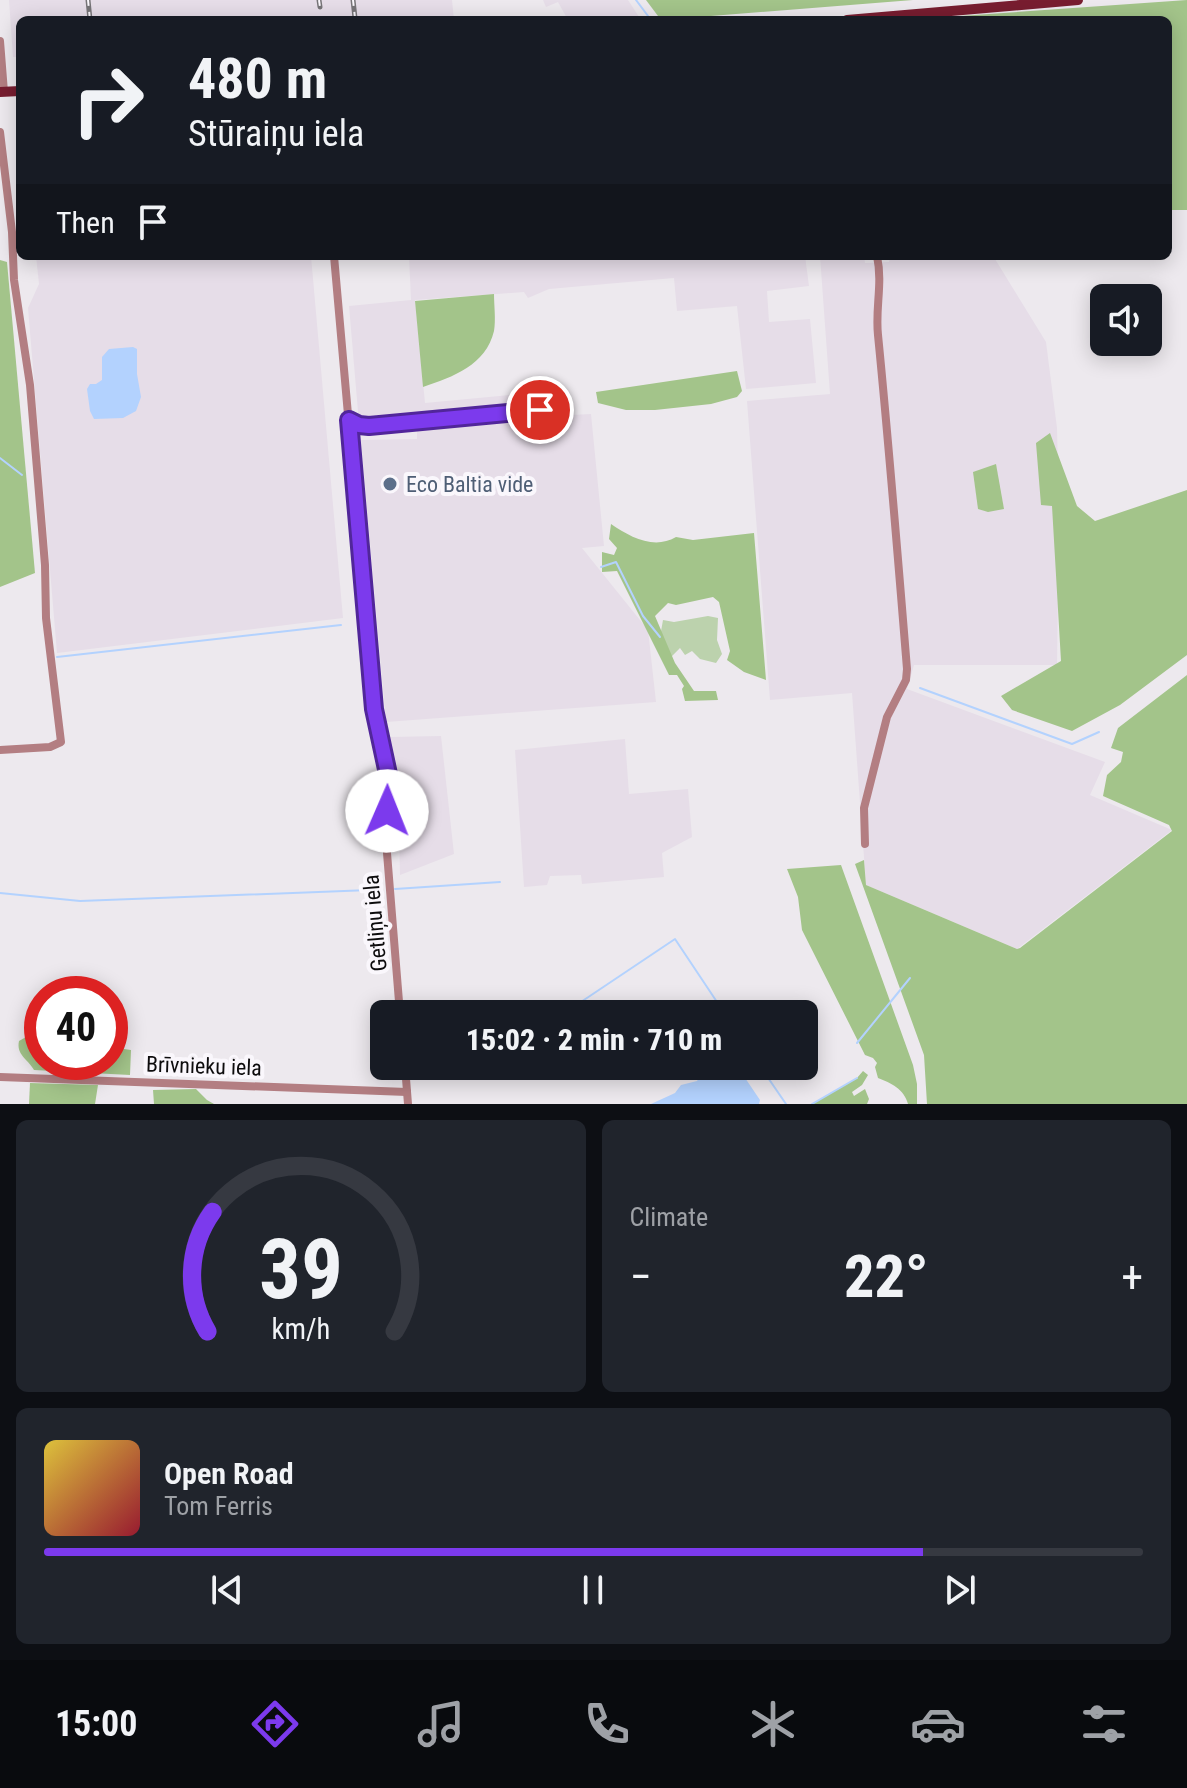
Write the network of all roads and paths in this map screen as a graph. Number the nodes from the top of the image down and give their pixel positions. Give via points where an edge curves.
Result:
1 (1078, 0) edge
2 (920, 16) edge
3 (0, 41) edge
4 (2, 92) edge
5 (0, 132) edge
6 (334, 260) edge
7 (877, 260) edge
8 (544, 410) dead end
9 (349, 420) junction
10 (0, 750) edge
11 (865, 844) dead end
12 (399, 1000) edge
13 (0, 1077) edge
14 (407, 1080) edge
15 (409, 1100) edge

1 - 2 main road
3 - 4 street
5 - 10 street via 30,385 46,618 61,742
6 - 9 street, Getliņu iela
7 - 11 street via 877,328 907,669 887,717 864,808
8 - 9 street via 369,426
9 - 12 street, Getliņu iela via 374,709 388,774 387,842
13 - 15 street, Brīvnieku iela
14 - 15 street

